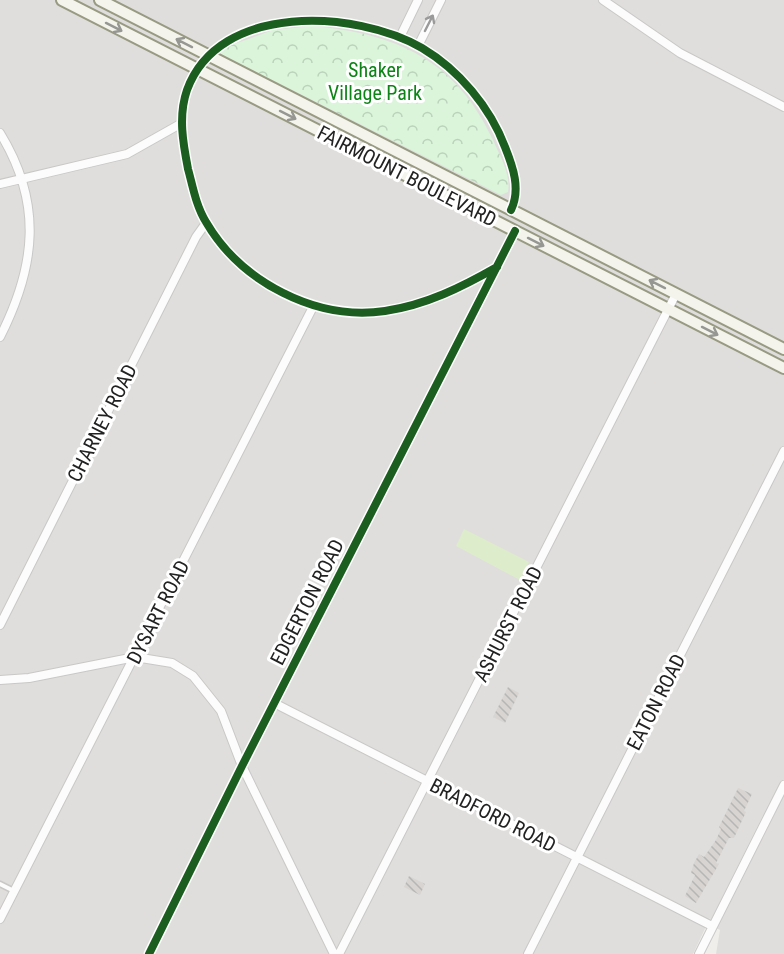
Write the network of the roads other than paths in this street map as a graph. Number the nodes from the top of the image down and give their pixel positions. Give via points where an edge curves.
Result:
1 (62, 0) edge
2 (100, 0) edge
3 (418, 0) edge
4 (441, 0) edge
5 (603, 0) edge
6 (400, 37) junction
7 (418, 46) junction
8 (210, 56) junction
9 (199, 70) junction
10 (784, 106) edge
11 (182, 123) junction
12 (0, 133) edge
13 (20, 179) junction
14 (0, 184) edge
15 (511, 210) junction
16 (206, 223) junction
17 (515, 231) junction
18 (497, 267) junction
19 (676, 294) junction
20 (314, 305) junction
21 (668, 310) junction
22 (0, 337) edge
23 (784, 349) edge
24 (784, 368) edge
25 (784, 451) edge
26 (0, 625) edge
27 (135, 657) junction
28 (0, 681) edge
29 (274, 703) junction
30 (242, 765) junction
31 (428, 782) junction
32 (784, 785) edge
33 (578, 857) junction
34 (0, 884) edge
35 (14, 891) junction
36 (0, 919) edge
37 (712, 926) junction
38 (149, 954) edge
39 (334, 954) edge
40 (339, 954) edge
41 (528, 954) edge
42 (699, 954) edge

1 -> 9 main road, FAIRMOUNT BOULEVARD
8 -> 2 main road, FAIRMOUNT BOULEVARD
3 - 6 street
7 -> 4 street
5 - 10 street via 680,53
6 - 7 street
6 - 8 street via 354,23 300,21 256,30
7 - 15 street via 455,73 490,116 504,143 514,177 516,196
8 - 9 street
8 - 15 main road, FAIRMOUNT BOULEVARD
9 - 11 street via 188,90
9 -> 17 main road, FAIRMOUNT BOULEVARD
11 - 13 street via 127,154
11 - 16 street via 191,181
12 - 13 street
13 - 14 street
13 - 22 street via 30,217 28,260 21,291
19 -> 15 main road, FAIRMOUNT BOULEVARD
16 - 20 street via 256,276 281,292
16 - 26 street, CHARNEY ROAD
17 - 18 street, EDGERTON ROAD
17 -> 21 main road, FAIRMOUNT BOULEVARD
18 - 20 street via 462,286 402,308 362,312
18 - 29 street, EDGERTON ROAD
19 - 21 street, ASHURST ROAD
19 - 23 main road, FAIRMOUNT BOULEVARD
20 - 27 street, DYSART ROAD
21 -> 24 main road, FAIRMOUNT BOULEVARD
21 - 31 street, ASHURST ROAD
25 - 33 street, EATON ROAD
27 - 28 street
27 - 30 street via 172,663 203,686 221,711
27 - 35 street, DYSART ROAD
29 - 30 street, EDGERTON ROAD
29 - 31 street, BRADFORD ROAD
30 - 38 street, EDGERTON ROAD
30 - 39 street
31 - 33 street, BRADFORD ROAD
31 - 40 street, ASHURST ROAD
32 - 37 street
33 - 37 street, BRADFORD ROAD
33 - 41 street, EATON ROAD
34 - 35 lane
35 - 36 street, DYSART ROAD
37 - 42 street

